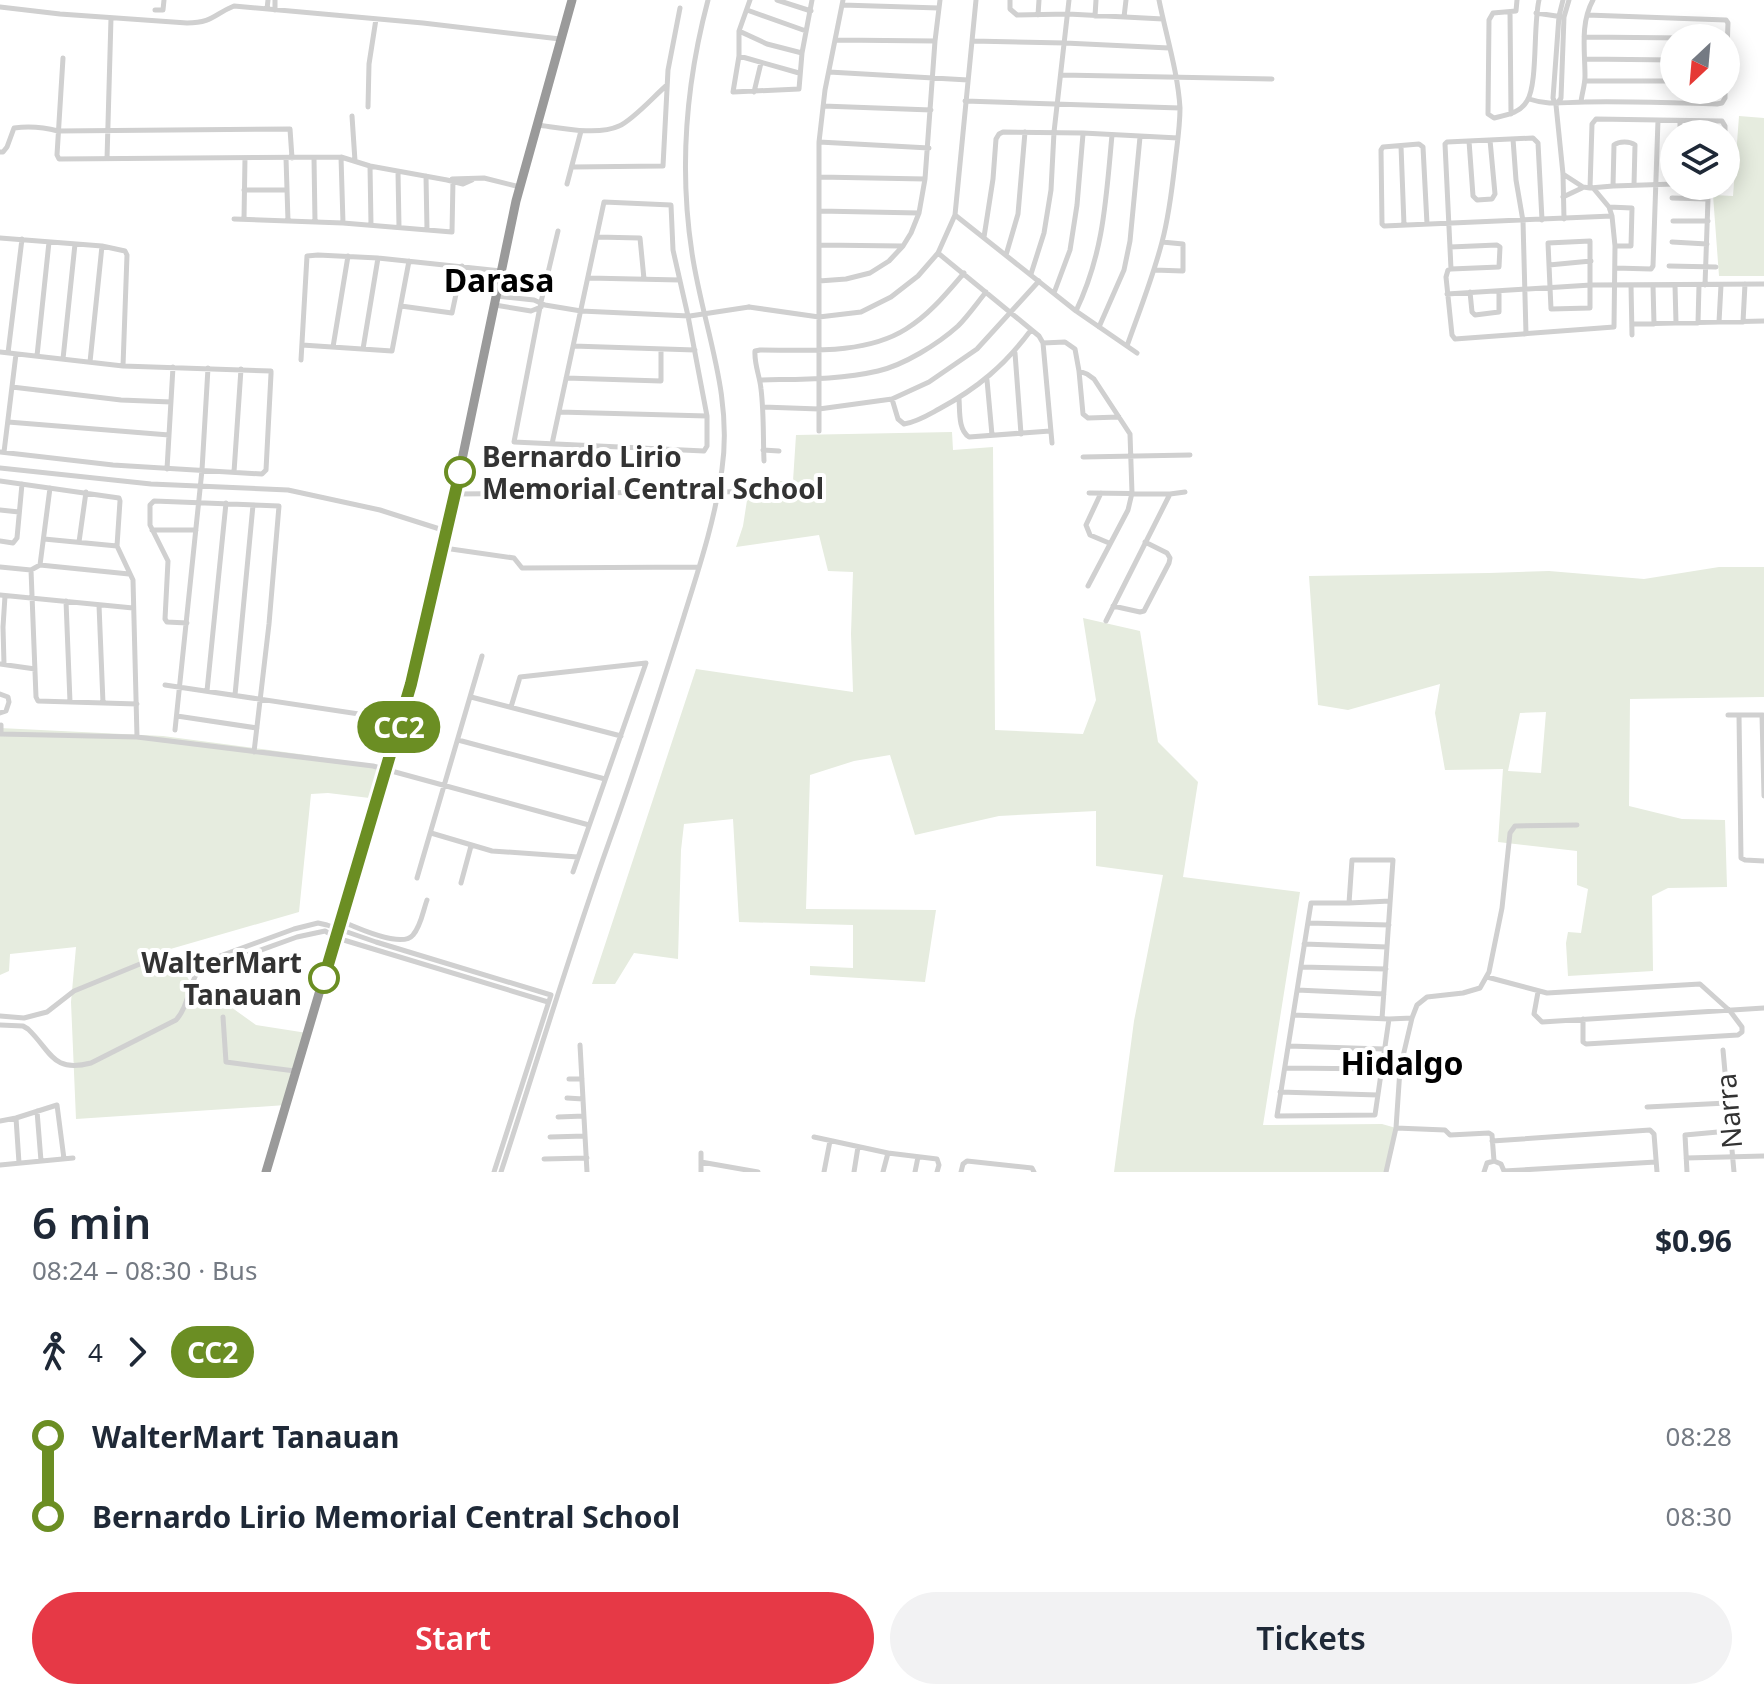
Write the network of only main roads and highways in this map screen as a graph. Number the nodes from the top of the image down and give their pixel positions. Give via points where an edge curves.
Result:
1 (572, 0) edge
2 (266, 1172) edge

1 - 2 highway via 520,187 420,650

